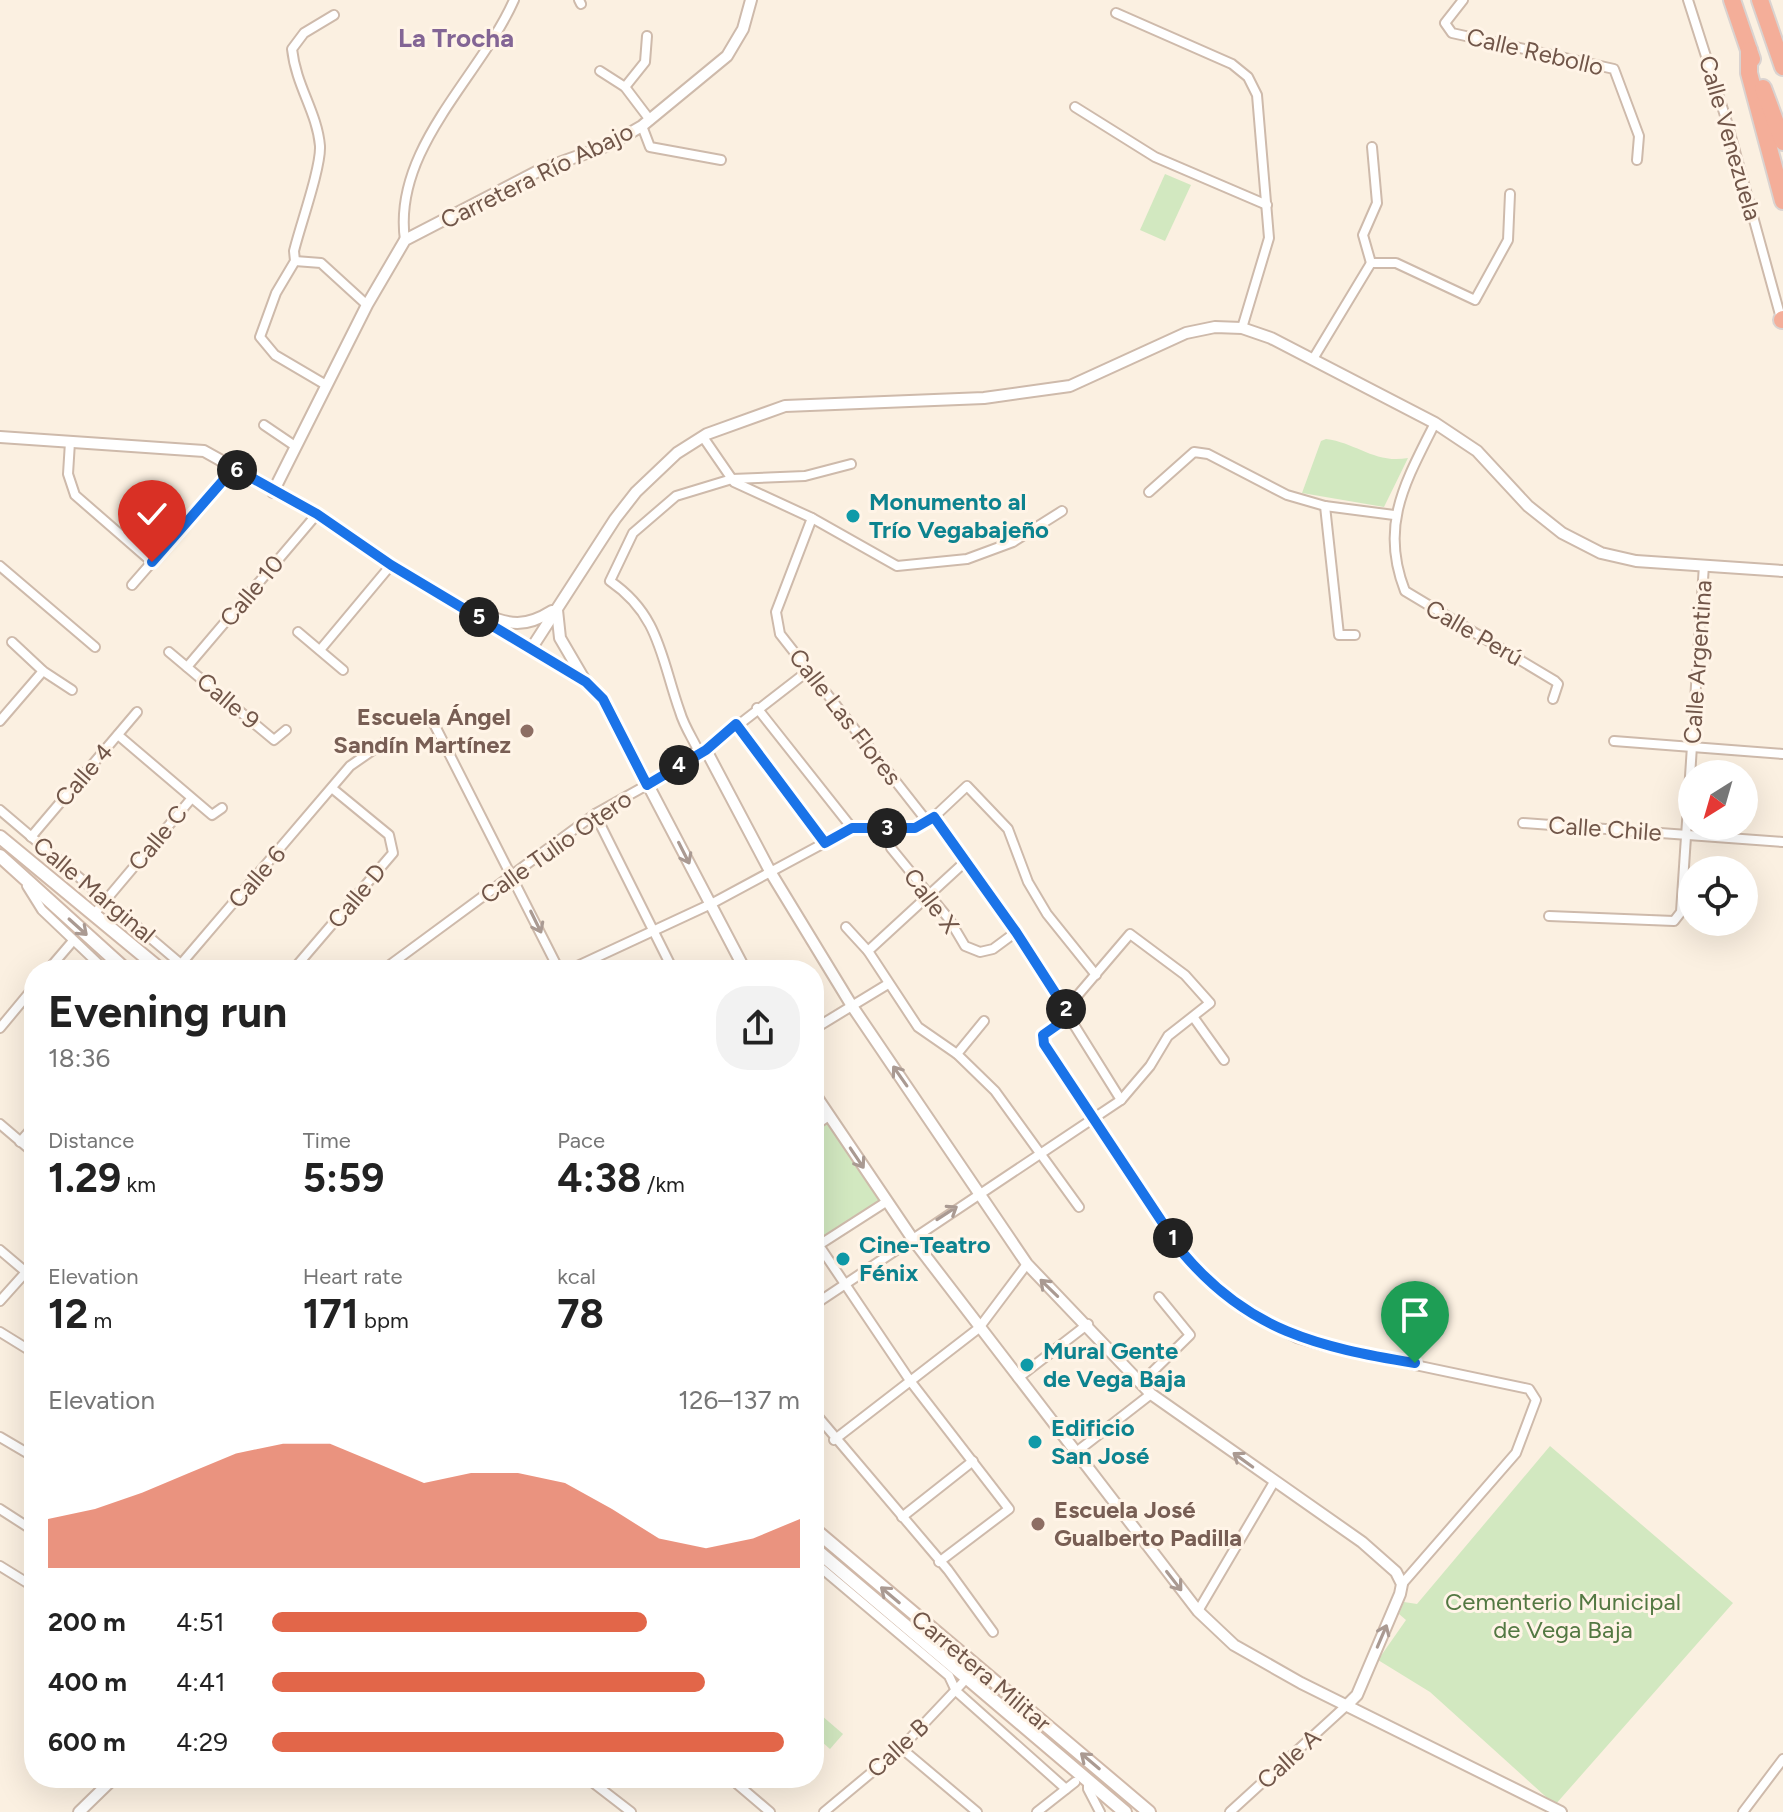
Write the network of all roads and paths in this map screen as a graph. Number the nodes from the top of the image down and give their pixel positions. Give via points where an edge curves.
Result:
1 (514, 0) edge
2 (751, 0) edge
3 (1463, 0) edge
4 (1688, 0) edge
5 (1732, 0) edge
6 (1760, 0) edge
7 (1116, 13) dead end
8 (334, 15) dead end
9 (647, 36) dead end
10 (1749, 50) junction
11 (1783, 67) edge
12 (600, 71) dead end
13 (625, 87) junction
14 (1075, 107) dead end
15 (646, 123) junction
16 (1783, 142) edge
17 (1372, 147) dead end
18 (721, 160) dead end
19 (1637, 160) dead end
20 (1510, 194) dead end
21 (1783, 201) edge
22 (1267, 205) junction
23 (405, 240) junction
24 (295, 261) junction
25 (1371, 263) junction
26 (367, 305) junction
27 (1783, 321) edge
28 (1242, 328) junction
29 (1313, 359) junction
30 (326, 385) junction
31 (1435, 423) junction
32 (264, 425) dead end
33 (0, 437) edge
34 (703, 437) junction
35 (70, 442) junction
36 (295, 446) junction
37 (851, 464) dead end
38 (234, 468) junction
39 (732, 479) junction
40 (273, 492) junction
41 (1149, 492) dead end
42 (1325, 506) junction
43 (1062, 511) dead end
44 (317, 514) junction
45 (1394, 515) junction
46 (812, 518) junction
47 (152, 562) junction
48 (391, 565) junction
49 (1704, 565) junction
50 (0, 566) edge
51 (1783, 571) edge
52 (8, 572) junction
53 (0, 581) edge
54 (132, 585) dead end
55 (456, 604) junction
56 (557, 608) junction
57 (298, 632) dead end
58 (1355, 635) dead end
59 (12, 642) dead end
60 (95, 647) dead end
61 (531, 649) junction
62 (320, 650) junction
63 (169, 652) dead end
64 (187, 667) junction
65 (343, 670) dead end
66 (43, 671) junction
67 (808, 671) junction
68 (586, 682) junction
69 (72, 690) dead end
70 (1553, 699) dead end
71 (757, 708) junction
72 (137, 712) dead end
73 (430, 716) dead end
74 (0, 721) edge
75 (736, 724) junction
76 (286, 730) dead end
77 (118, 735) junction
78 (386, 741) dead end
79 (1614, 741) dead end
80 (1692, 747) junction
81 (703, 751) junction
82 (1783, 754) edge
83 (1691, 760) edge
84 (647, 785) junction
85 (333, 789) junction
86 (191, 799) junction
87 (222, 808) dead end
88 (0, 810) edge
89 (595, 814) junction
90 (930, 818) junction
91 (1523, 823) dead end
92 (852, 828) junction
93 (1678, 833) edge
94 (0, 837) edge
95 (31, 837) junction
96 (1687, 840) edge
97 (1758, 840) edge
98 (1783, 842) edge
99 (825, 843) junction
100 (891, 848) dead end
101 (0, 856) edge
102 (967, 860) junction
103 (19, 872) junction
104 (771, 873) junction
105 (513, 875) junction
106 (928, 896) junction
107 (105, 900) junction
108 (711, 904) junction
109 (95, 913) junction
110 (1549, 916) dead end
111 (846, 927) dead end
112 (654, 931) junction
113 (1016, 932) junction
114 (72, 942) junction
115 (868, 951) junction
116 (57, 960) edge
117 (93, 960) edge
118 (115, 960) edge
119 (149, 960) edge
120 (177, 960) edge
121 (191, 960) edge
122 (302, 960) edge
123 (397, 960) edge
124 (554, 960) edge
125 (591, 960) edge
126 (668, 960) edge
127 (740, 960) edge
128 (824, 960) edge
129 (824, 960) edge
130 (1096, 975) junction
131 (888, 984) junction
132 (24, 999) edge
133 (852, 1006) junction
134 (1068, 1012) junction
135 (1194, 1018) junction
136 (984, 1021) dead end
137 (824, 1023) edge
138 (0, 1028) edge
139 (957, 1054) junction
140 (1224, 1060) dead end
141 (1121, 1100) junction
142 (824, 1108) edge
143 (829, 1116) junction
144 (824, 1119) edge
145 (1092, 1119) junction
146 (0, 1124) edge
147 (24, 1137) edge
148 (20, 1142) junction
149 (24, 1145) edge
150 (1041, 1150) junction
151 (979, 1192) junction
152 (886, 1202) junction
153 (1079, 1207) dead end
154 (824, 1237) edge
155 (911, 1237) junction
156 (0, 1250) edge
157 (824, 1254) edge
158 (1027, 1264) junction
159 (24, 1270) edge
160 (24, 1274) edge
161 (844, 1284) junction
162 (1159, 1297) dead end
163 (824, 1298) edge
164 (0, 1301) edge
165 (1088, 1324) junction
166 (979, 1328) junction
167 (0, 1332) edge
168 (24, 1347) edge
169 (1018, 1378) junction
170 (911, 1382) junction
171 (1141, 1383) junction
172 (1151, 1394) junction
173 (824, 1426) edge
174 (0, 1437) edge
175 (834, 1440) junction
176 (24, 1451) edge
177 (1075, 1453) junction
178 (973, 1461) junction
179 (1274, 1482) junction
180 (0, 1509) edge
181 (902, 1517) junction
182 (24, 1525) edge
183 (824, 1537) edge
184 (824, 1556) edge
185 (939, 1562) junction
186 (0, 1566) edge
187 (824, 1570) edge
188 (9, 1571) junction
189 (0, 1580) edge
190 (24, 1581) edge
191 (1402, 1584) junction
192 (1198, 1611) junction
193 (993, 1632) dead end
194 (967, 1678) junction
195 (956, 1691) junction
196 (1347, 1705) junction
197 (901, 1748) junction
198 (1783, 1759) edge
199 (1088, 1780) junction
200 (1075, 1782) dead end
201 (104, 1788) edge
202 (600, 1788) edge
203 (742, 1788) edge
204 (1066, 1789) junction
205 (1558, 1811) edge
206 (79, 1812) edge
207 (631, 1812) edge
208 (770, 1812) edge
209 (824, 1812) edge
210 (977, 1812) edge
211 (1037, 1812) edge
212 (1100, 1812) edge
213 (1125, 1812) edge
214 (1149, 1812) edge
215 (1230, 1812) edge
216 (1743, 1812) edge

1 - 23 street via 430,136 402,218
2 - 15 street, Carretera Río Abajo via 743,29 727,56
3 - 19 street, Calle Rebollo via 1445,23 1452,33 1614,69 1639,136
4 - 27 street, Calle Venezuela
5 - 10 highway
6 - 11 highway
7 - 22 street via 1232,64 1248,77 1257,95
8 - 24 street via 304,33 292,49 295,75 320,148
9 - 13 street via 645,62
10 - 16 highway
10 - 21 highway via 1749,73
12 - 13 street
13 - 15 street
14 - 22 street via 1155,157
15 - 18 street via 650,147
15 - 23 street, Carretera Río Abajo via 609,145 542,169
17 - 25 street via 1377,203 1363,235
20 - 25 street via 1508,240 1475,300 1396,263
22 - 28 street via 1269,238
23 - 26 street
24 - 26 street via 321,263
24 - 30 street via 260,337 275,355
25 - 29 street
26 - 30 street
28 - 29 street
28 - 34 street via 1186,333 1070,386 984,398 785,406
29 - 31 street
30 - 36 street
31 - 45 street, Calle Perú
31 - 49 street via 1477,451 1528,506 1575,540 1636,561
32 - 36 street
33 - 35 street
34 - 39 street
34 - 56 street via 677,453 636,492
35 - 38 street via 204,451
35 - 47 street via 68,474 75,495
36 - 40 street
37 - 39 street via 805,476
38 - 40 street
38 - 47 street
39 - 46 street
39 - 81 street via 676,496 633,533 610,581 634,597 655,630 681,715
40 - 44 street
41 - 42 street via 1194,452 1208,454 1287,495
42 - 45 street
42 - 58 street via 1339,635
43 - 46 street via 1013,542 967,559 897,566
44 - 48 street
44 - 64 street, Calle 10
45 - 70 street, Calle Perú via 1405,591 1555,681
46 - 67 street, Calle Las Flores via 776,612 780,634
47 - 54 street
48 - 55 street
48 - 62 street
49 - 51 street
49 - 80 street, Calle Argentina
50 - 52 street
52 - 53 street
52 - 60 street
55 - 56 street via 507,624 525,625
55 - 61 street
56 - 61 street
56 - 68 street via 560,638
57 - 62 street
59 - 66 street
61 - 68 street
62 - 65 street
63 - 64 street, Calle 9
64 - 76 street, Calle 9 via 274,740
66 - 69 street
66 - 74 street
67 - 71 street, Calle Tulio Otero
67 - 90 street, Calle Las Flores
68 - 84 street via 603,699
71 - 75 street, Calle Tulio Otero
71 - 92 street
72 - 77 street, Calle 4
73 - 105 street
75 - 81 street, Calle Tulio Otero
75 - 99 street
77 - 86 street
77 - 95 street, Calle 4
78 - 85 street, Calle 6 via 350,766
79 - 80 street
80 - 82 street
80 - 83 street, Calle Argentina
81 - 84 street, Calle Tulio Otero
81 - 104 street
84 - 89 street, Calle Tulio Otero
84 -> 108 street
85 - 121 street, Calle 6
85 - 122 street, Calle D via 389,835 393,853
86 - 87 street via 212,815
86 - 107 street, Calle C
88 - 95 street, Calle Marginal
89 - 105 street, Calle Tulio Otero
89 - 112 street
90 - 92 street via 915,828
90 - 102 street, Calle Las Flores
90 - 130 street via 967,786 1008,829 1047,914
91 - 93 street, Calle Chile
92 - 99 street
94 - 109 main road
95 - 107 street, Calle Marginal
96 - 110 street, Calle Argentina via 1681,912 1674,921
97 - 98 street, Calle Chile
99 - 104 street
100 - 106 street, Calle X
101 - 103 main road
102 - 106 street
102 - 113 street, Calle Las Flores
103 - 114 street, Calle Marginal via 42,910
103 -> 118 main road
104 - 108 street
104 - 129 street
105 - 123 street, Calle Tulio Otero
105 -> 124 street
106 - 113 street, Calle X via 965,946 980,952 993,949
106 - 115 street
107 - 109 street, Calle C
107 - 120 street, Calle Marginal
108 - 112 street
108 - 127 street
109 - 119 main road
111 - 115 street
112 - 125 street
112 - 126 street
113 - 134 street, Calle Las Flores
114 - 116 street
114 - 117 street, Calle Marginal
115 - 131 street
128 - 133 street
130 - 134 street
130 - 135 street via 1130,934 1185,975 1210,1003
131 - 133 street
131 - 139 street via 918,1027
132 - 138 street
133 - 137 street
151 -> 133 street
134 - 141 street, Calle Las Flores
134 - 145 street via 1043,1035 1044,1044
135 - 140 street
135 - 141 street via 1168,1036
136 - 139 street
139 - 150 street via 995,1091
141 - 145 street
142 - 143 street
143 - 144 street
143 -> 152 street
145 - 150 street
145 - 191 street via 1182,1252 1222,1295 1259,1321 1325,1346 1529,1389 1536,1400 1516,1453
146 - 148 street
147 - 148 street
148 - 149 street
150 - 151 street
150 - 153 street
155 -> 151 street
151 - 158 street
152 - 154 street
152 - 155 street
155 - 161 street
155 - 166 street
156 - 159 street
157 - 161 street
165 -> 158 street
158 - 166 street
160 - 164 street
161 - 163 street
161 - 170 street
162 - 171 street via 1190,1335
165 - 169 street
165 - 171 street
166 - 169 street
166 - 170 street
167 - 168 street
169 - 177 street
170 - 175 street
170 - 178 street
171 - 172 street
172 - 177 street
179 -> 172 street
173 - 175 street
174 - 176 street
175 - 181 street
177 -> 192 street
178 - 181 street
178 - 185 street via 1009,1509
179 - 191 street via 1362,1542
179 - 192 street
180 - 182 street
181 - 185 street
214 -> 183 main road, Carretera Militar
184 - 194 main road, Carretera Militar
185 - 193 street
186 - 188 street
187 - 195 street via 949,1676
188 - 189 street
188 - 190 street
196 -> 191 street via 1357,1695
192 - 196 street via 1234,1645
194 - 195 street, Calle B
194 - 199 main road, Carretera Militar
195 - 197 street, Calle B
195 - 204 street
196 - 205 street
196 - 215 street, Calle A
197 - 209 street, Calle B
197 - 210 street
198 - 216 street
199 - 212 street
199 - 213 main road, Carretera Militar
200 - 204 street
201 - 206 street
202 - 207 street
203 - 208 street
204 - 211 street

